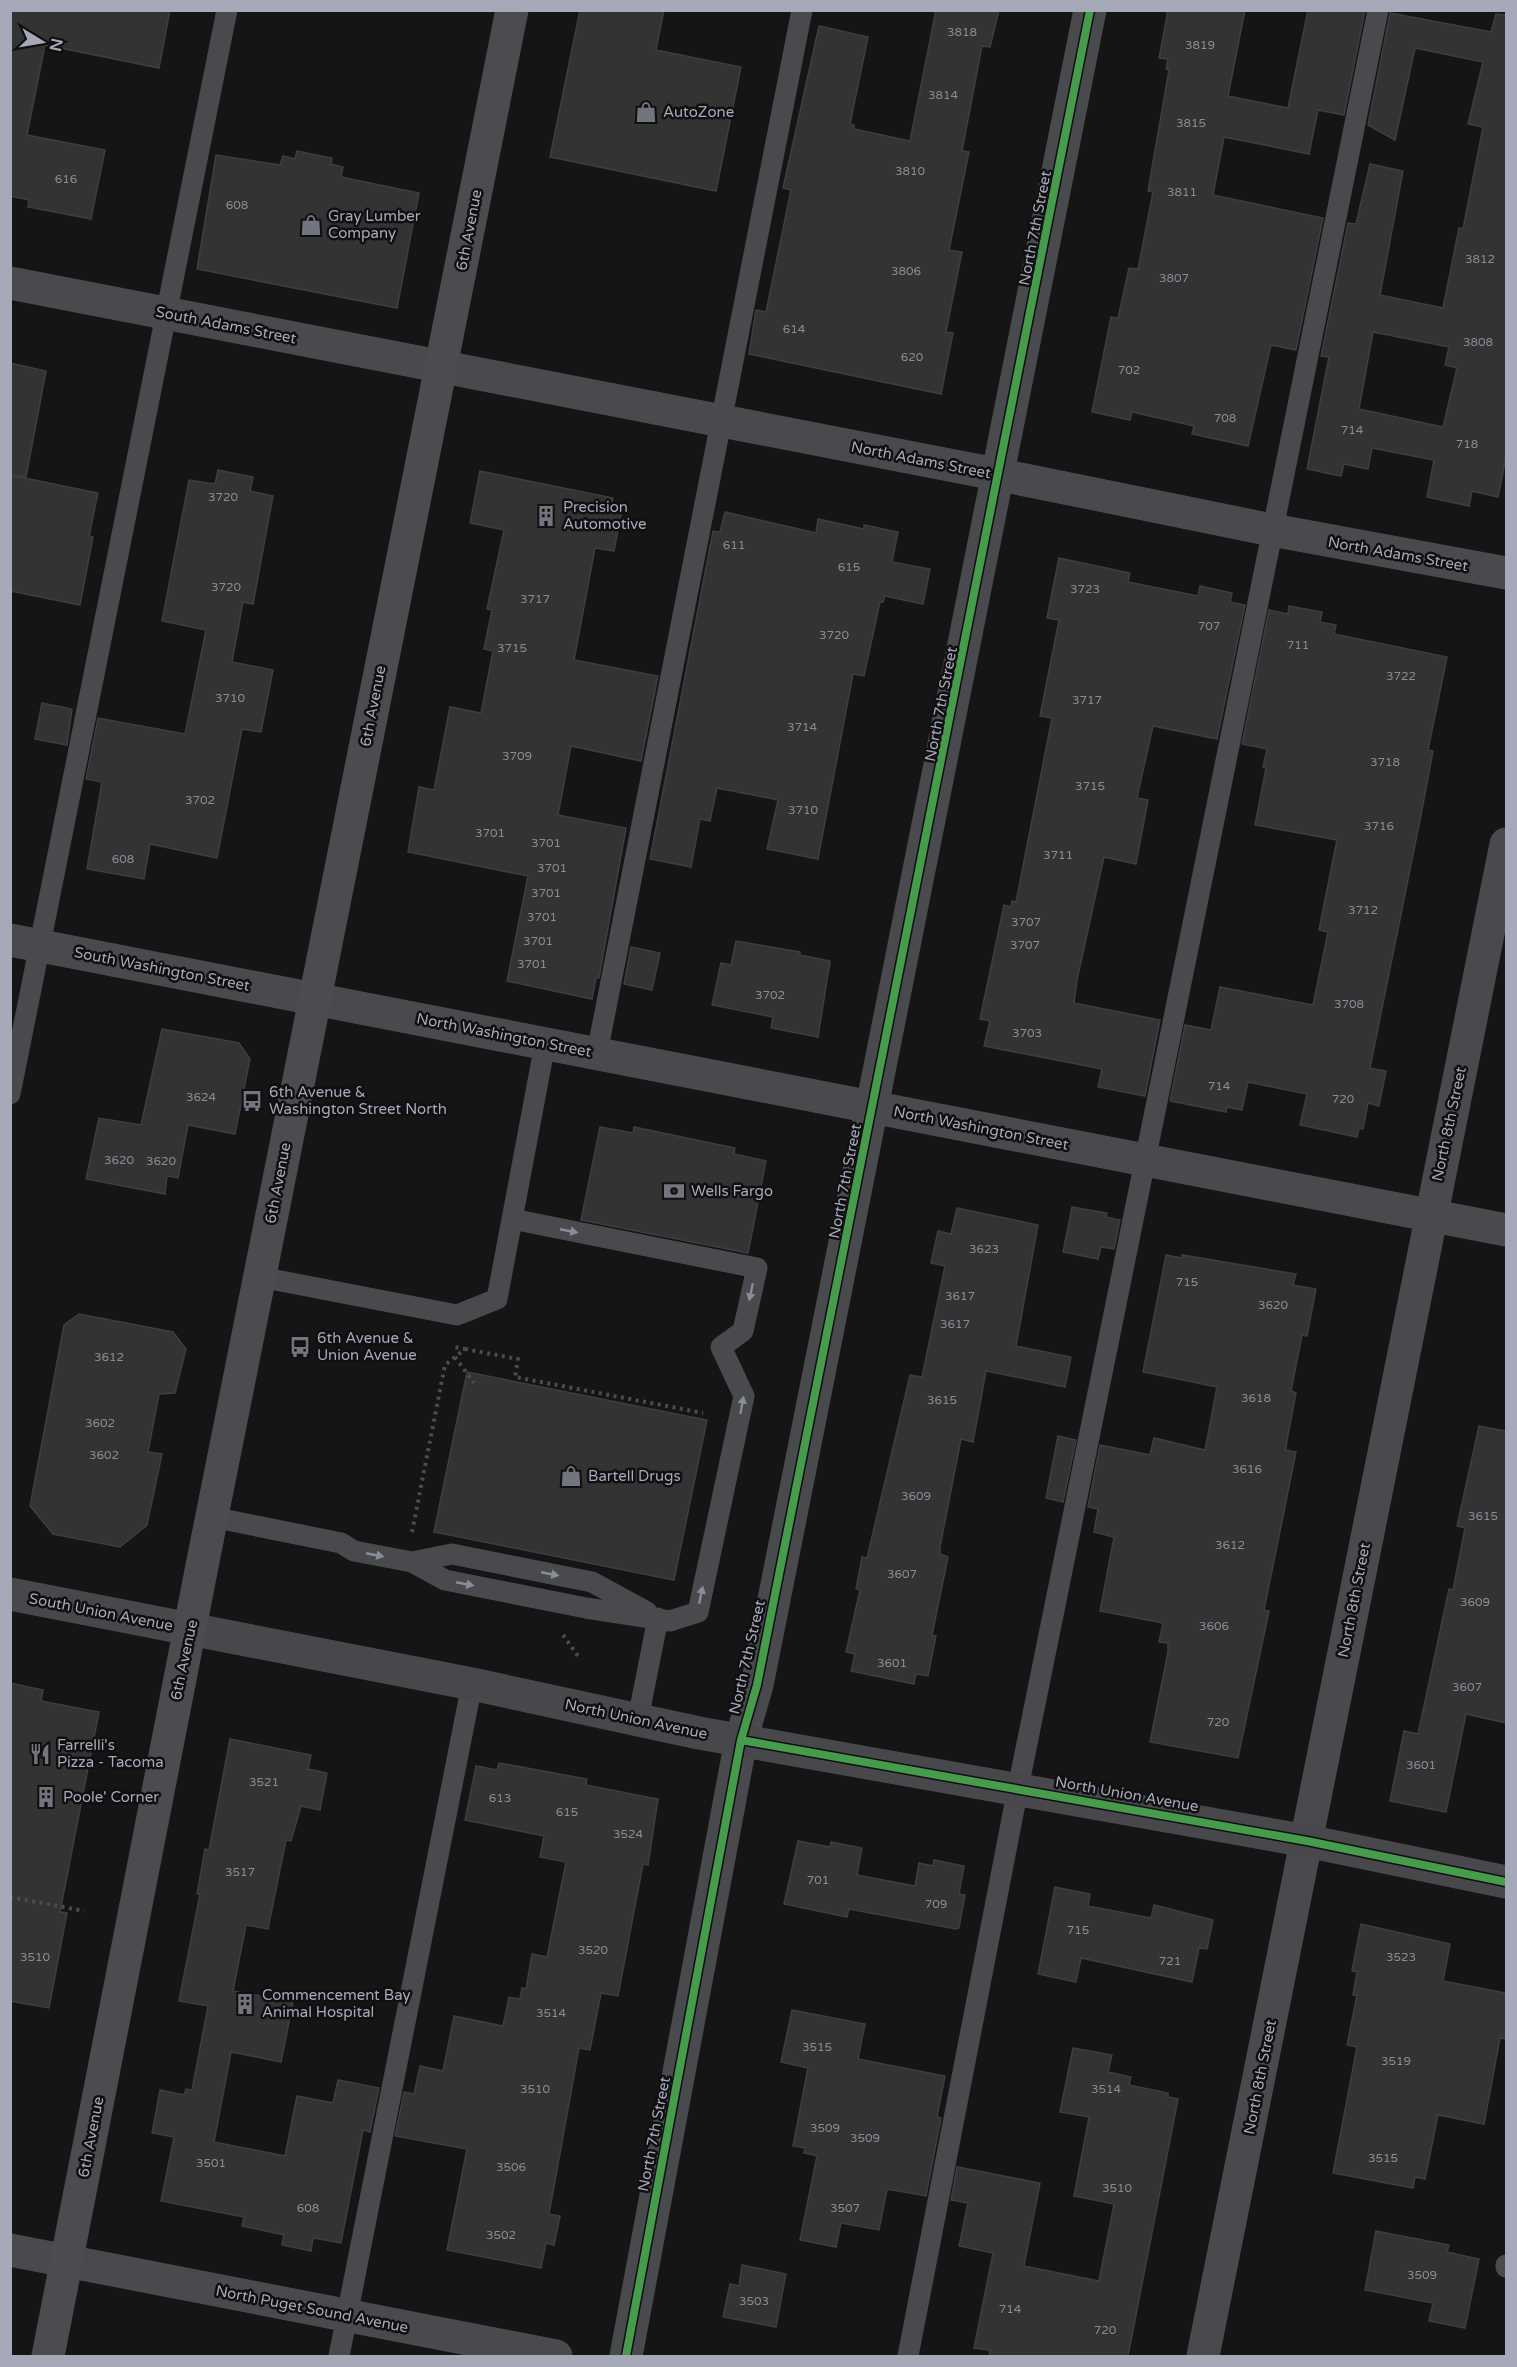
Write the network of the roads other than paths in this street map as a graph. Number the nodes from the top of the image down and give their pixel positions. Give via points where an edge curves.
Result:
1 (227, 10) edge
2 (512, 10) edge
3 (802, 10) edge
4 (1090, 10) edge
5 (1378, 10) edge
6 (10, 284) edge
7 (166, 314) junction
8 (441, 367) junction
9 (722, 421) junction
10 (1001, 475) junction
11 (1272, 530) junction
12 (1506, 573) edge
13 (1506, 844) edge
14 (25, 943) edge
15 (315, 999) junction
16 (545, 1044) junction
17 (597, 1053) junction
18 (10, 1094) edge
19 (873, 1107) junction
20 (1145, 1159) junction
21 (1431, 1215) junction
22 (512, 1219) junction
23 (1506, 1230) edge
24 (260, 1277) junction
25 (212, 1517) junction
26 (10, 1594) edge
27 (658, 1618) junction
28 (190, 1630) junction
29 (472, 1684) junction
30 (638, 1719) junction
31 (741, 1740) junction
32 (1018, 1788) junction
33 (1307, 1840) junction
34 (1506, 1882) edge
35 (10, 2250) edge
36 (67, 2261) junction
37 (347, 2316) junction
38 (48, 2356) edge
39 (339, 2356) edge
40 (556, 2356) edge
41 (626, 2356) edge
42 (908, 2356) edge
43 (1203, 2356) edge

1 - 7 lane
2 - 8 main road, 6th Avenue
3 - 9 lane
4 - 10 street, North 7th Street
5 - 11 lane
6 - 7 street, South Adams Street
7 - 8 street, South Adams Street
7 - 14 lane
8 - 9 street, North Adams Street
8 - 15 main road, 6th Avenue
9 - 10 street, North Adams Street
9 - 17 lane
10 - 11 street, North Adams Street
10 - 19 street, North 7th Street
11 - 12 street, North Adams Street
11 - 20 lane
13 - 21 street, North 8th Street
14 - 15 street, South Washington Street
14 - 18 lane
15 - 16 street, North Washington Street
15 - 24 main road, 6th Avenue
16 - 17 street, North Washington Street
16 - 22 lane
17 - 19 street, North Washington Street
19 - 20 street, North Washington Street
19 - 31 street, North 7th Street via 757,1684
20 - 21 street, North Washington Street
20 - 32 lane
21 - 23 street, North Washington Street
21 - 33 street, North 8th Street
22 - 24 lane via 497,1299 457,1315
22 - 27 lane via 757,1268 743,1331 721,1347 744,1396 698,1612 670,1621
24 - 25 main road, 6th Avenue
25 -> 27 lane via 412,1562 452,1554 592,1582
25 - 28 main road, 6th Avenue
26 - 28 street, South Union Avenue
27 - 30 lane
28 - 29 street, North Union Avenue
28 - 36 main road, 6th Avenue
29 - 30 street, North Union Avenue
29 - 37 lane
30 - 31 street, North Union Avenue
31 - 32 street, North Union Avenue
31 - 41 street, North 7th Street
32 - 33 street, North Union Avenue
32 - 42 lane
33 - 34 street, North Union Avenue
33 - 43 street, North 8th Street
35 - 36 street, North Puget Sound Avenue
36 - 37 street, North Puget Sound Avenue
36 - 38 main road, 6th Avenue
37 - 39 lane
37 - 40 street, North Puget Sound Avenue

